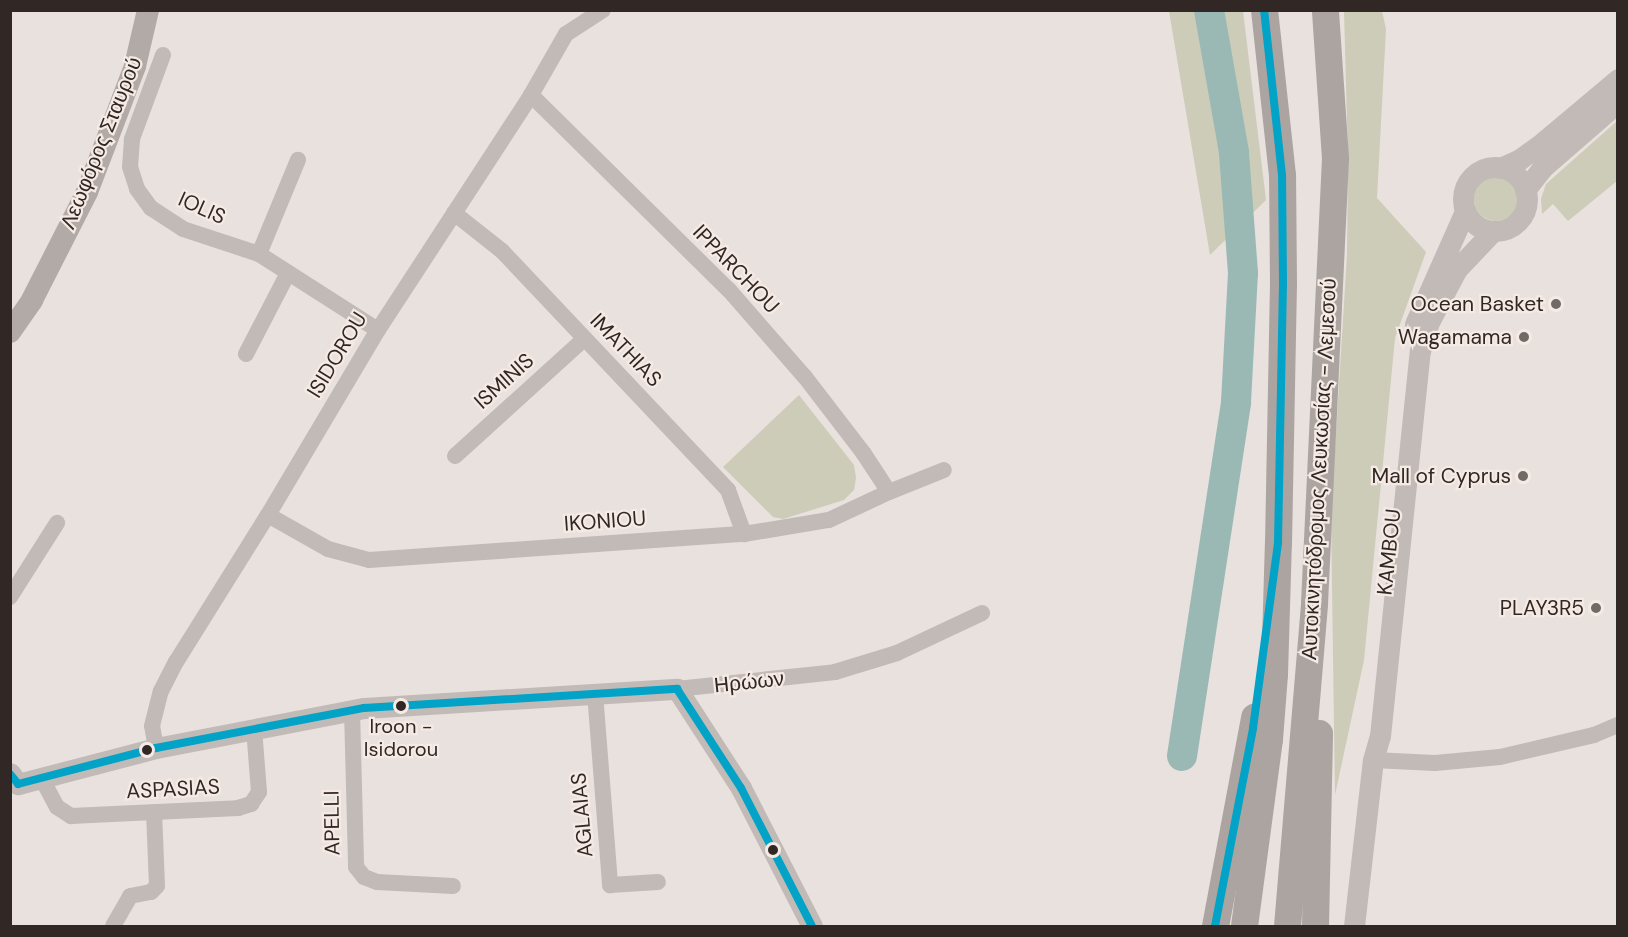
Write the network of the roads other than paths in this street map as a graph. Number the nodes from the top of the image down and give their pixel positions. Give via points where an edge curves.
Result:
1 (603, 10) edge
2 (1264, 10) edge
3 (1325, 10) edge
4 (148, 11) edge
5 (164, 55) dead end
6 (1617, 79) edge
7 (531, 95) junction
8 (1617, 102) edge
9 (298, 160) dead end
10 (1500, 168) junction
11 (1525, 190) junction
12 (1465, 211) junction
13 (454, 213) junction
14 (1493, 231) junction
15 (259, 254) junction
16 (288, 273) junction
17 (378, 330) junction
18 (10, 332) edge
19 (584, 339) junction
20 (246, 354) dead end
21 (455, 456) dead end
22 (944, 470) dead end
23 (889, 492) junction
24 (268, 515) junction
25 (57, 523) dead end
26 (744, 534) junction
27 (1278, 543) junction
28 (10, 597) edge
29 (1314, 603) junction
30 (982, 613) dead end
31 (677, 689) junction
32 (595, 693) junction
33 (352, 710) junction
34 (1617, 725) edge
35 (254, 729) junction
36 (156, 748) junction
37 (1373, 760) junction
38 (40, 777) junction
39 (13, 781) edge
40 (154, 812) junction
41 (658, 882) dead end
42 (453, 886) dead end
43 (113, 927) edge
44 (812, 927) edge
45 (1215, 927) edge
46 (1244, 927) edge
47 (1287, 927) edge
48 (1315, 927) edge
49 (1354, 927) edge

1 - 7 street, ISIDOROU via 566,34
2 - 27 highway via 1282,175
3 - 29 highway, Αυτοκινητόδρομος Λευκωσίας - Λεμεσού via 1335,158
4 - 18 main road, Λεωφόρος Σταυρού via 135,66 87,192 32,300
5 - 15 street, IOLIS via 132,139 130,167 137,189 151,208 183,229
6 - 10 street via 1543,142
7 - 13 street, ISIDOROU
7 - 23 street, IPPARCHOU via 729,290 805,377
8 - 11 street via 1542,168
9 - 15 street
10 - 11 street via 1511,172
10 - 12 street via 1487,168 1466,184
11 - 14 street via 1524,211 1519,220
12 - 14 street via 1471,221
12 - 37 street, KAMBOU via 1416,320 1408,367 1370,730
13 - 17 street, ISIDOROU
13 - 19 street, IMATHIAS via 502,251
14 - 37 street, KAMBOU via 1457,269 1429,322 1420,351 1380,736
15 - 16 street, IOLIS
16 - 17 street, IOLIS
16 - 20 street
17 - 24 street, ISIDOROU
19 - 21 street, ISMINIS
19 - 26 street, IMATHIAS via 728,490
22 - 23 street, IKONIOU
23 - 26 street, IKONIOU via 829,520
24 - 26 street, IKONIOU via 328,549 369,560
24 - 36 street, ISIDOROU via 161,692 152,726
25 - 28 street
27 - 45 highway via 1253,728
27 - 46 highway via 1269,739
29 - 47 highway, Αυτοκινητόδρομος Λευκωσίας - Λεμεσού
29 - 48 highway via 1320,747
30 - 31 street, Ηρώων via 897,653 835,672
31 - 32 street, Ηρώων
31 - 44 street via 741,788
32 - 33 street, Ηρώων
32 - 41 street, AGLAIAS via 610,885
33 - 35 street, Ηρώων
33 - 42 street, APELLI via 356,867 364,877 377,882
34 - 37 street via 1594,735 1500,757 1435,763
35 - 36 street, Ηρώων
35 - 40 street, ASPASIAS via 259,792 251,804
36 - 38 street, Ηρώων
37 - 49 street, KAMBOU
38 - 39 street, Ηρώων
38 - 40 street, ASPASIAS via 57,807 71,816
40 - 43 street via 157,886 151,892 130,896

